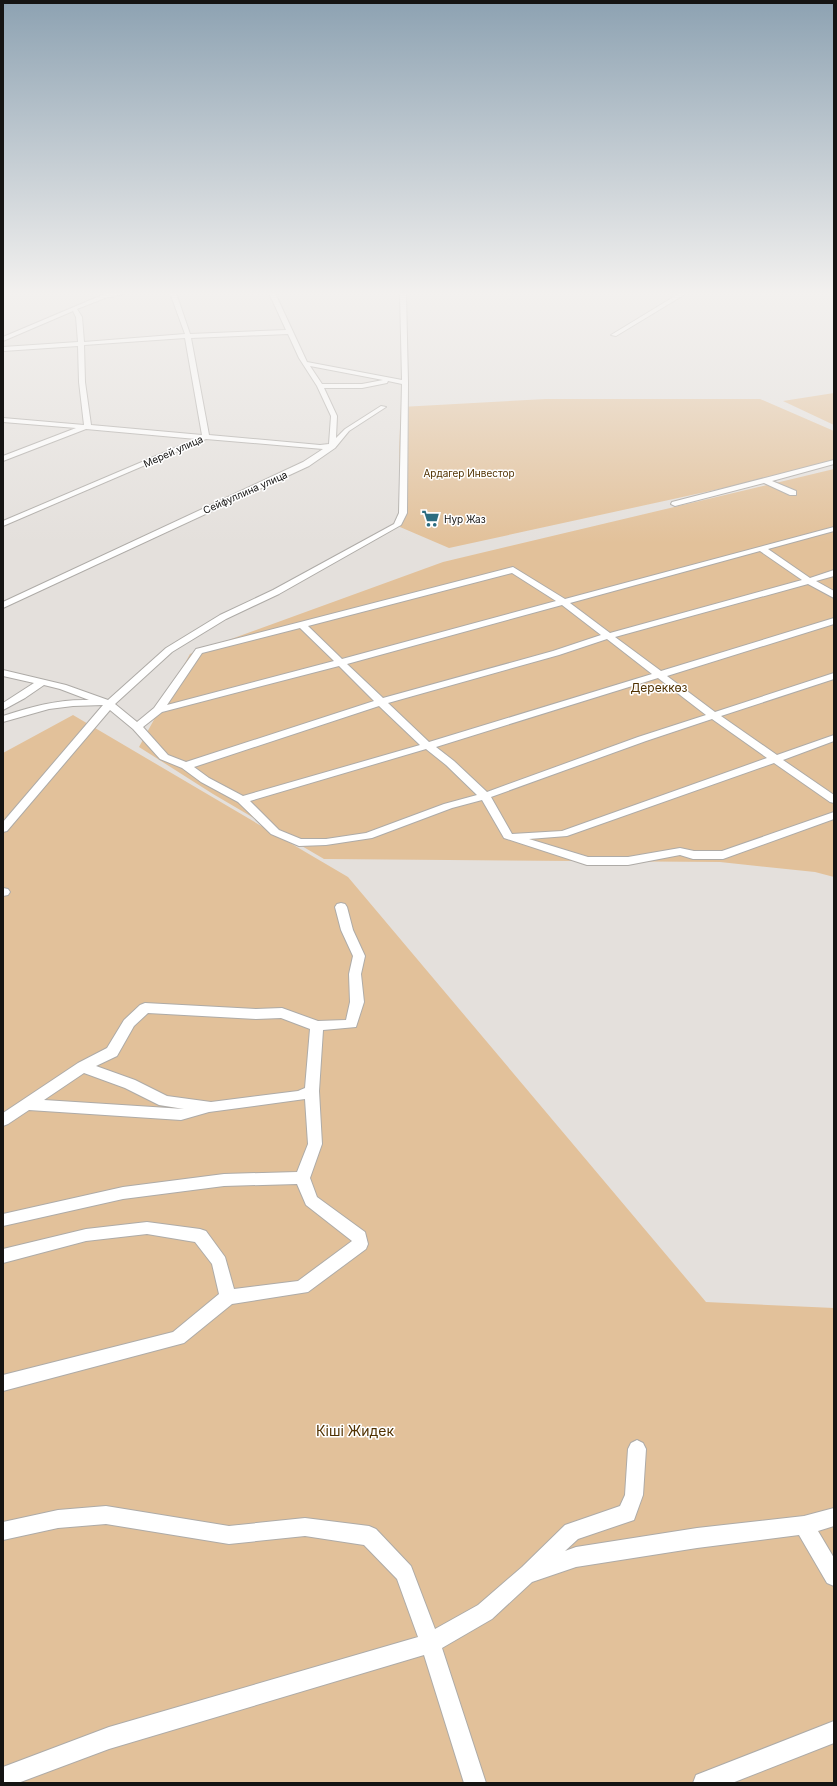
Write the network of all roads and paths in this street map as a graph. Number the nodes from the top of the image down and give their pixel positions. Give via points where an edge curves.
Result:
1 (82, 376) edge
2 (195, 376) edge
3 (314, 376) edge
4 (370, 376) edge
5 (406, 376) edge
6 (393, 381) junction
7 (406, 383) junction
8 (320, 386) junction
9 (383, 407) dead end
10 (3, 420) edge
11 (88, 426) junction
12 (206, 437) junction
13 (332, 446) junction
14 (3, 459) edge
15 (834, 462) edge
16 (764, 480) junction
17 (793, 494) dead end
18 (676, 504) dead end
19 (3, 524) edge
20 (834, 529) edge
21 (762, 549) junction
22 (834, 573) edge
23 (808, 580) junction
24 (834, 595) edge
25 (563, 602) junction
26 (3, 605) edge
27 (834, 621) edge
28 (302, 625) junction
29 (608, 636) junction
30 (341, 662) junction
31 (3, 674) edge
32 (659, 674) junction
33 (834, 676) edge
34 (42, 682) junction
35 (382, 702) junction
36 (109, 704) junction
37 (3, 707) edge
38 (158, 710) junction
39 (713, 715) junction
40 (3, 719) edge
41 (137, 727) junction
42 (834, 738) edge
43 (429, 745) junction
44 (776, 758) junction
45 (186, 766) junction
46 (486, 796) junction
47 (242, 800) junction
48 (834, 800) edge
49 (834, 815) edge
50 (3, 829) edge
51 (508, 836) junction
52 (341, 907) dead end
53 (317, 1026) junction
54 (83, 1067) junction
55 (312, 1091) junction
56 (25, 1104) junction
57 (211, 1107) junction
58 (3, 1120) edge
59 (302, 1178) junction
60 (3, 1220) edge
61 (3, 1256) edge
62 (228, 1297) junction
63 (3, 1383) edge
64 (637, 1449) dead end
65 (834, 1517) edge
66 (804, 1526) junction
67 (3, 1531) edge
68 (526, 1575) junction
69 (834, 1576) edge
70 (430, 1643) junction
71 (834, 1732) edge
72 (3, 1778) edge
73 (475, 1783) edge
74 (704, 1783) edge

1 - 11 street
2 - 12 street, Мерей улица
3 - 8 street
4 - 6 street
5 - 7 street
6 - 7 street
6 - 8 street via 362,386
7 - 36 street via 403,513 397,525 276,592 223,617 170,650
8 - 13 street via 334,416
9 - 13 street, Сейфуллина улица via 347,430
10 - 11 street
11 - 12 street
11 - 14 street
12 - 13 street
12 - 19 street, Мерей улица
13 - 26 street, Сейфуллина улица via 306,464
15 - 16 street
16 - 17 street
16 - 18 street
20 - 21 street
21 - 23 street
21 - 25 street
22 - 23 street
23 - 24 street
23 - 29 street
25 - 28 street via 513,570
25 - 29 street
25 - 30 street
27 - 32 street
28 - 30 street
28 - 38 street via 199,651
29 - 32 street
29 - 35 street
30 - 35 street
30 - 38 street
31 - 34 street
32 - 39 street
32 - 43 street
33 - 39 street
34 - 36 street
34 - 37 street
35 - 43 street via 418,738
35 - 45 street
36 - 40 street via 78,702
36 - 41 street
36 - 50 street
38 - 41 street
39 - 44 street
39 - 46 street
41 - 45 street via 164,756
42 - 44 street
43 - 46 street
43 - 47 street
44 - 48 street
44 - 51 street via 732,776 563,834
45 - 47 street via 205,780
46 - 47 street via 448,806 368,836 299,843 275,832
46 - 51 street
49 - 51 street via 724,855 693,855 680,851 628,861 587,861
52 - 53 street via 358,956 355,974 357,1002 351,1024
53 - 54 street via 282,1013 145,1008 129,1023 112,1052
53 - 55 street
54 - 56 street
54 - 57 street via 130,1084 164,1101
55 - 57 street via 299,1096
55 - 59 street via 315,1144
56 - 57 street via 181,1115
56 - 58 street
59 - 60 street via 224,1180 131,1192
59 - 62 street via 311,1201 359,1237 360,1244 302,1287
61 - 62 street via 86,1235 147,1228 200,1236 219,1262
62 - 63 street via 178,1338
64 - 68 street via 634,1495 627,1513 572,1532
65 - 66 street
66 - 68 street via 697,1538 576,1557
66 - 69 street
67 - 70 street via 58,1519 106,1515 229,1535 305,1527 369,1536 404,1573
68 - 70 street via 485,1612
70 - 72 street via 109,1738
70 - 73 street
71 - 74 street

